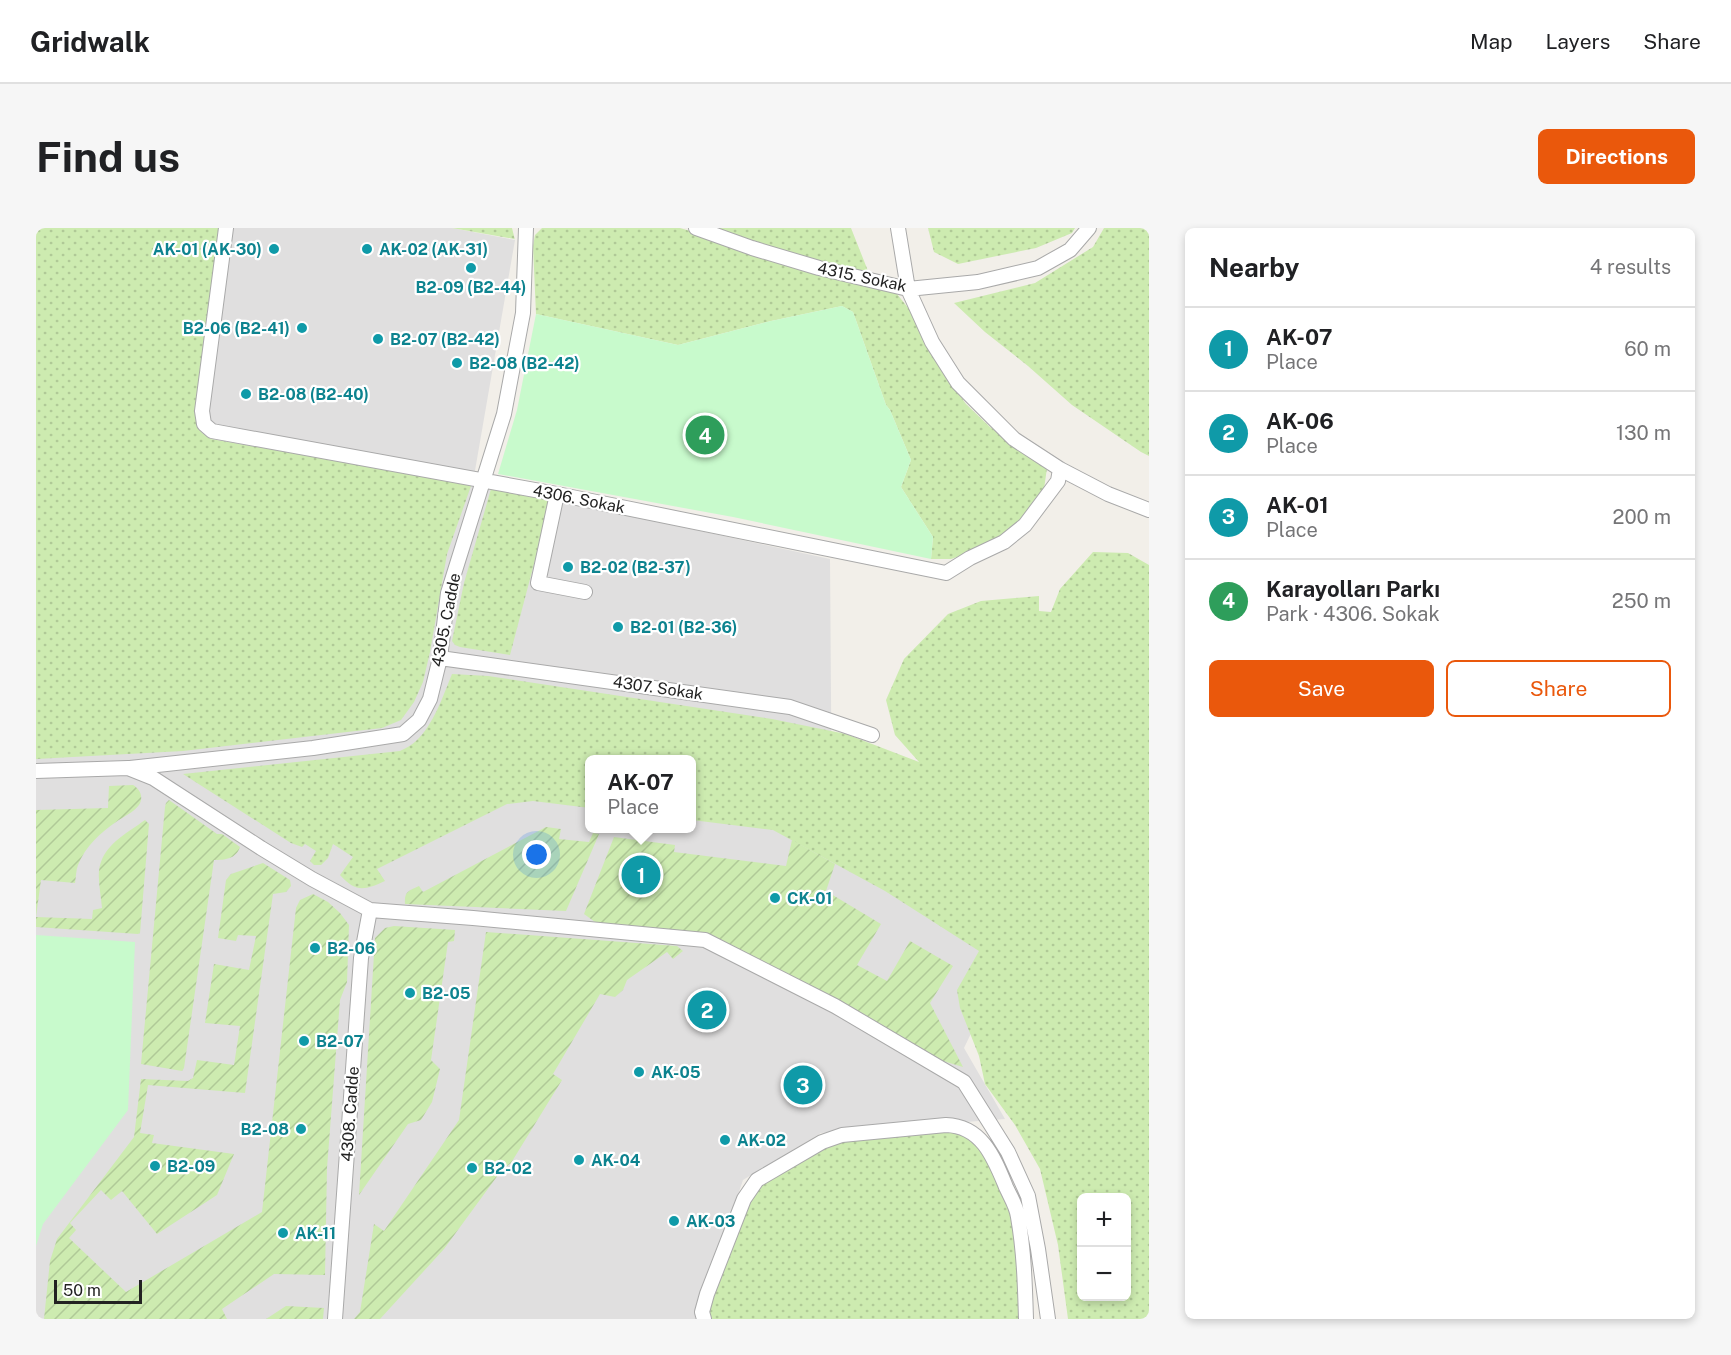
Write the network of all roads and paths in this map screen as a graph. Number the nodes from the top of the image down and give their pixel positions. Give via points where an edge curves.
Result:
1 (226, 228) edge
2 (526, 228) edge
3 (696, 228) edge
4 (898, 228) edge
5 (1089, 228) edge
6 (908, 289) junction
7 (1060, 469) junction
8 (483, 480) junction
9 (558, 494) junction
10 (1147, 508) edge
11 (585, 592) dead end
12 (440, 657) junction
13 (872, 735) dead end
14 (128, 768) junction
15 (36, 771) edge
16 (370, 910) junction
17 (335, 1319) edge
18 (704, 1319) edge
19 (1026, 1319) edge
20 (1048, 1319) edge

1 - 8 street, 4306. Sokak via 202,411 204,424 212,431
2 - 8 street, 4305. Cadde via 523,313 504,414
3 - 6 street, 4315. Sokak via 819,268
4 - 6 street
5 - 6 street, 4315. Sokak via 1070,250 1038,268 978,282
6 - 7 street via 932,342 958,383 1014,439
7 - 9 street, 4306. Sokak via 1058,481 1025,525 1004,542 946,573
7 - 10 street via 1108,494
8 - 9 street, 4306. Sokak
8 - 12 street, 4305. Cadde via 448,593
9 - 11 street via 538,583
12 - 13 street, 4307. Sokak via 790,707
12 - 14 street, 4305. Cadde via 430,699 419,720 403,734
14 - 15 street, 4305. Cadde
14 - 16 street via 153,778 261,848
16 - 17 street, 4308. Cadde via 361,958
16 - 20 street via 705,940 835,1006 964,1082 1008,1152 1028,1196
18 - 19 street via 707,1294 744,1199 757,1180 822,1142 842,1135 946,1125 970,1131 992,1153 1018,1214

